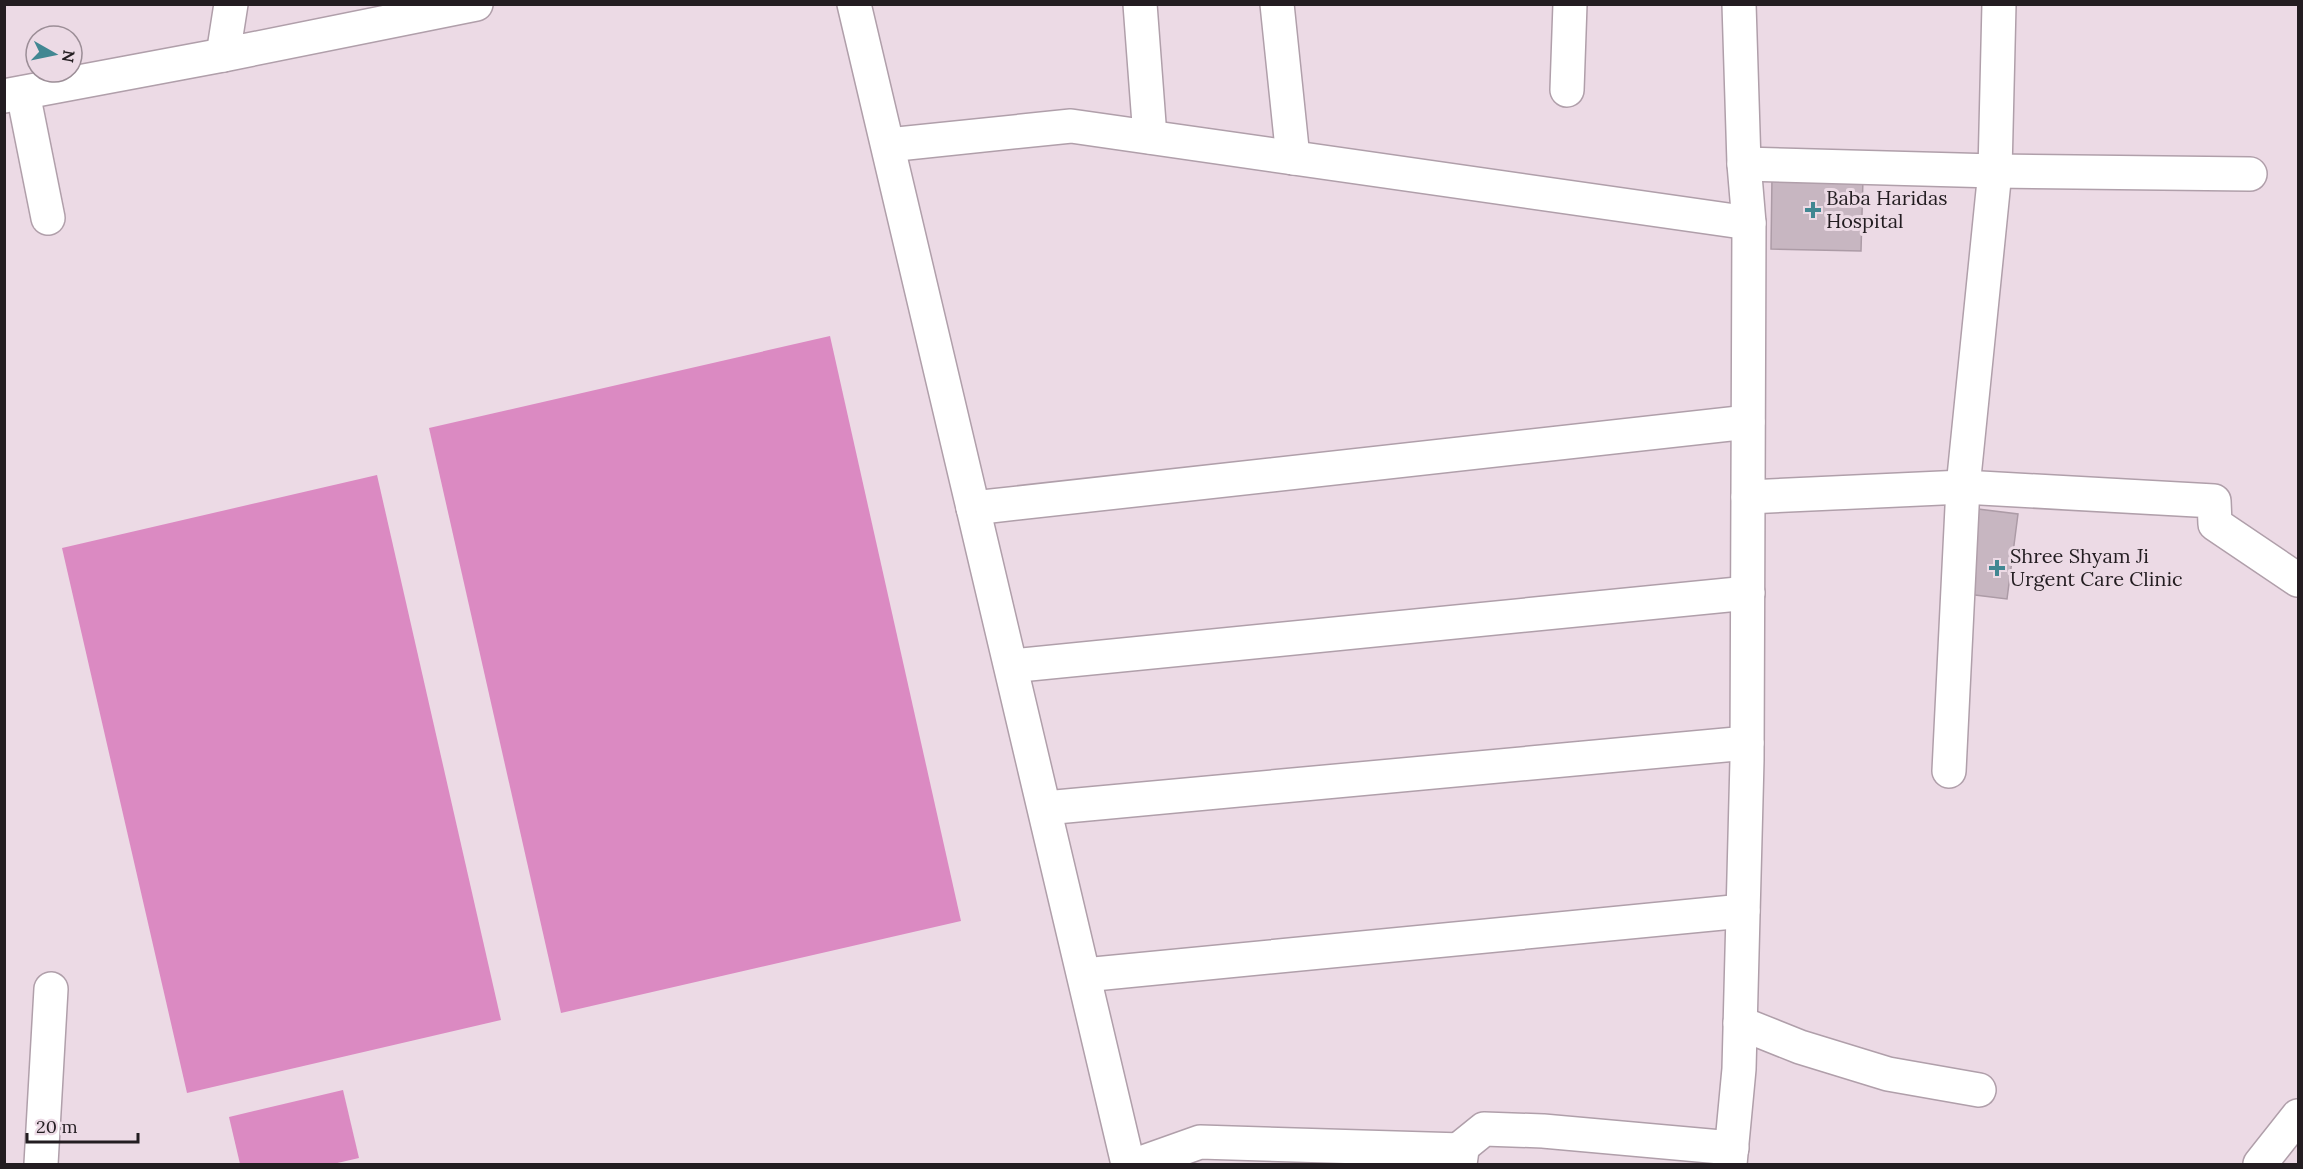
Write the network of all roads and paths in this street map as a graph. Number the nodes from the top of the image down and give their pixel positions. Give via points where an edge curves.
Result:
1 (231, 4) edge
2 (476, 4) edge
3 (854, 4) edge
4 (1140, 4) edge
5 (1277, 4) edge
6 (1570, 4) edge
7 (1739, 4) edge
8 (1999, 4) edge
9 (223, 55) junction
10 (1568, 90) dead end
11 (14, 95) edge
12 (1150, 137) junction
13 (888, 145) junction
14 (1293, 158) junction
15 (1744, 164) junction
16 (1995, 171) junction
17 (2250, 174) dead end
18 (48, 218) dead end
19 (1749, 223) junction
20 (1748, 422) junction
21 (1963, 487) junction
22 (1748, 497) junction
23 (974, 508) junction
24 (2298, 580) edge
25 (1748, 592) junction
26 (1011, 666) junction
27 (1747, 742) junction
28 (1949, 771) dead end
29 (1044, 808) junction
30 (1743, 911) junction
31 (1084, 975) junction
32 (51, 989) dead end
33 (1740, 1023) junction
34 (1979, 1090) dead end
35 (2298, 1116) edge
36 (1731, 1156) edge
37 (1459, 1157) edge
38 (41, 1164) edge
39 (1128, 1164) edge
40 (1138, 1164) edge
41 (2260, 1164) edge

1 - 9 street
2 - 9 street
3 - 13 street
4 - 12 street
5 - 14 street
6 - 10 street
7 - 15 street
8 - 16 street
9 - 11 street
11 - 18 street
12 - 13 street via 1071,126
12 - 14 street
13 - 23 street
14 - 19 street
15 - 16 street
15 - 19 street
16 - 17 street
16 - 21 street
19 - 20 street
20 - 22 street
20 - 23 street
21 - 22 street
21 - 24 street via 2214,501 2215,524
21 - 28 street
22 - 25 street
23 - 26 street
25 - 26 street
25 - 27 street
26 - 29 street
27 - 29 street
27 - 30 street
29 - 31 street
30 - 31 street
30 - 33 street
31 - 39 street
32 - 38 street
33 - 34 street via 1800,1047 1888,1074
33 - 36 street
35 - 41 street
36 - 37 street via 1543,1131 1484,1129
37 - 40 street via 1200,1142

